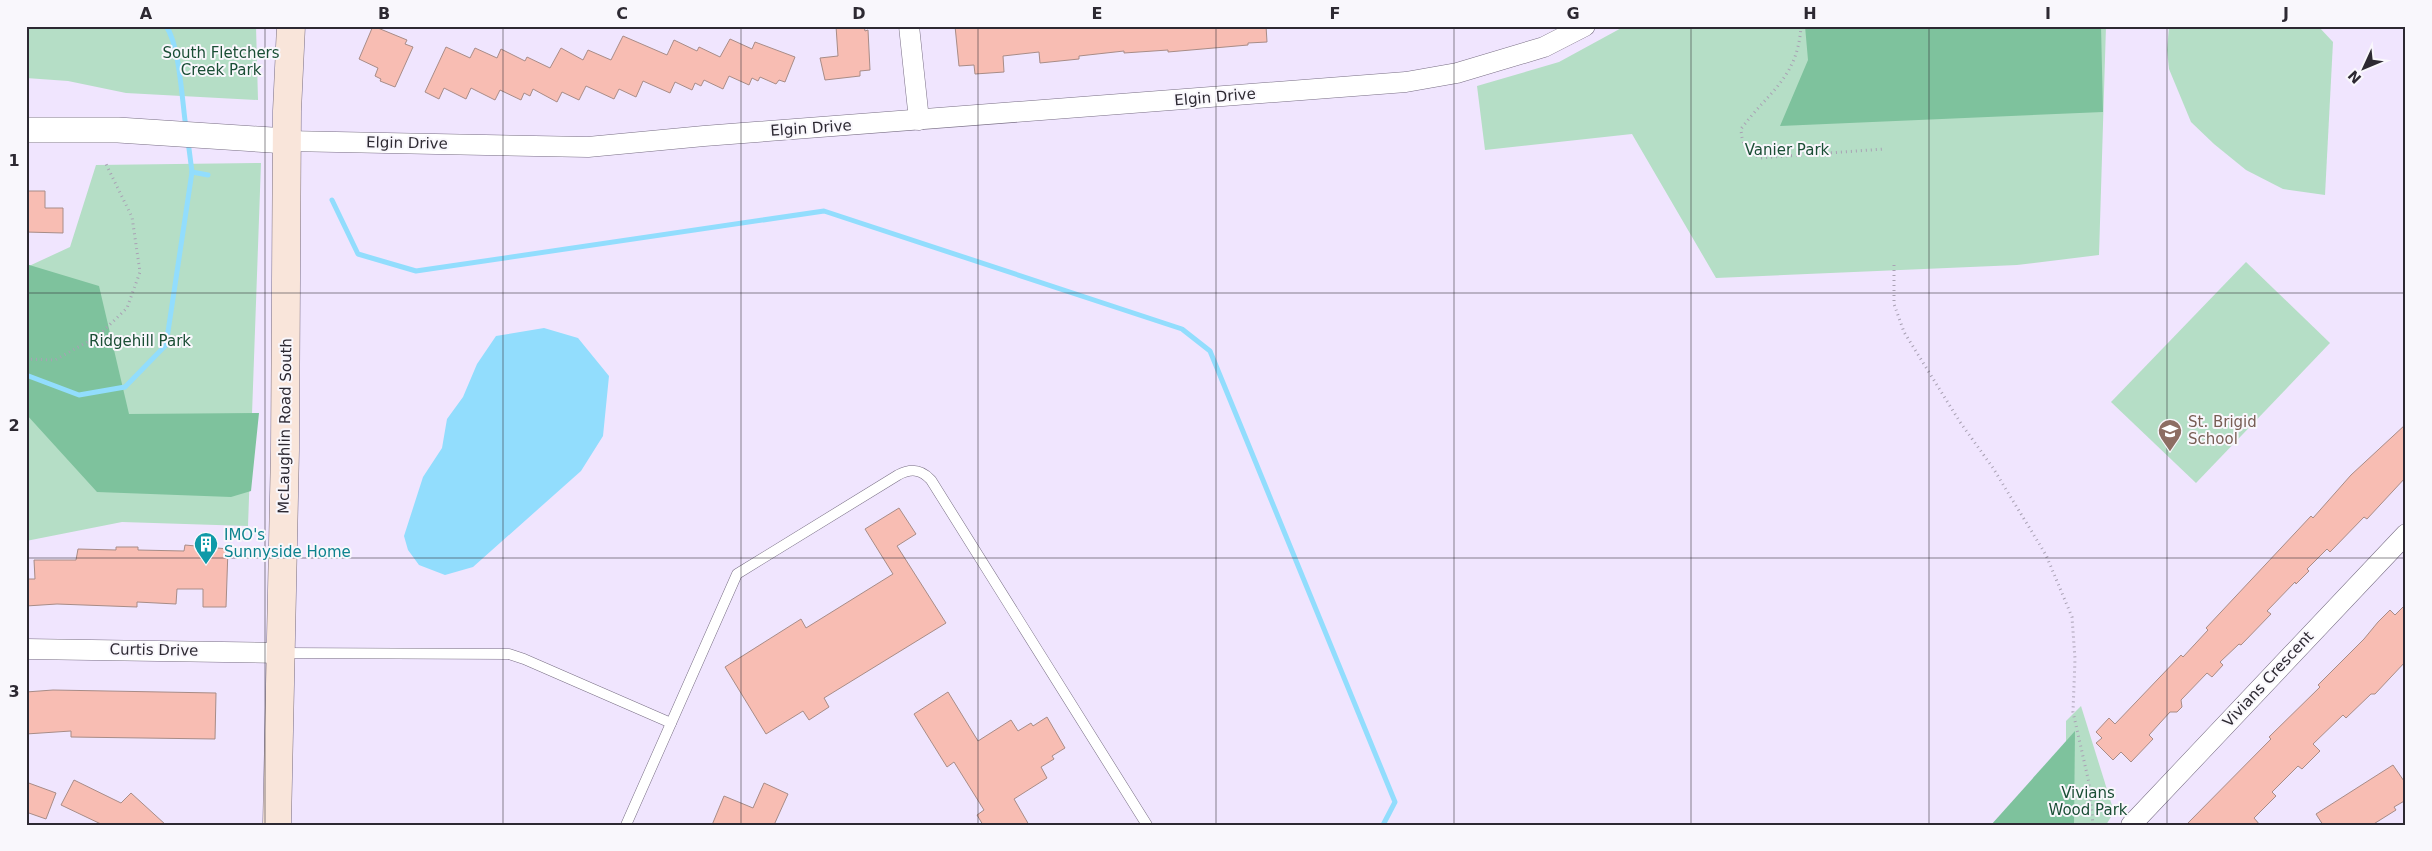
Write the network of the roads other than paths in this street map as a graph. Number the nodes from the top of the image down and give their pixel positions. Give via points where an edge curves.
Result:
1 (291, 26) edge
2 (909, 26) edge
3 (1585, 26) edge
4 (919, 120) junction
5 (26, 130) edge
6 (287, 141) junction
7 (2406, 534) edge
8 (26, 648) edge
9 (282, 653) junction
10 (670, 723) junction
11 (277, 825) edge
12 (626, 825) edge
13 (1147, 825) edge
14 (2131, 825) edge

1 - 6 main road, McLaughlin Road South
2 - 4 street
3 - 4 street, Elgin Drive via 1544,48 1457,73 1406,82
4 - 6 street, Elgin Drive via 588,147
5 - 6 street, Elgin Drive via 118,130
6 - 9 main road, McLaughlin Road South
7 - 14 street, Vivians Crescent
8 - 9 street, Curtis Drive
9 - 10 lane via 508,654
9 - 11 main road, McLaughlin Road South
10 - 12 lane
10 - 13 lane via 737,574 898,475 914,470 931,480

